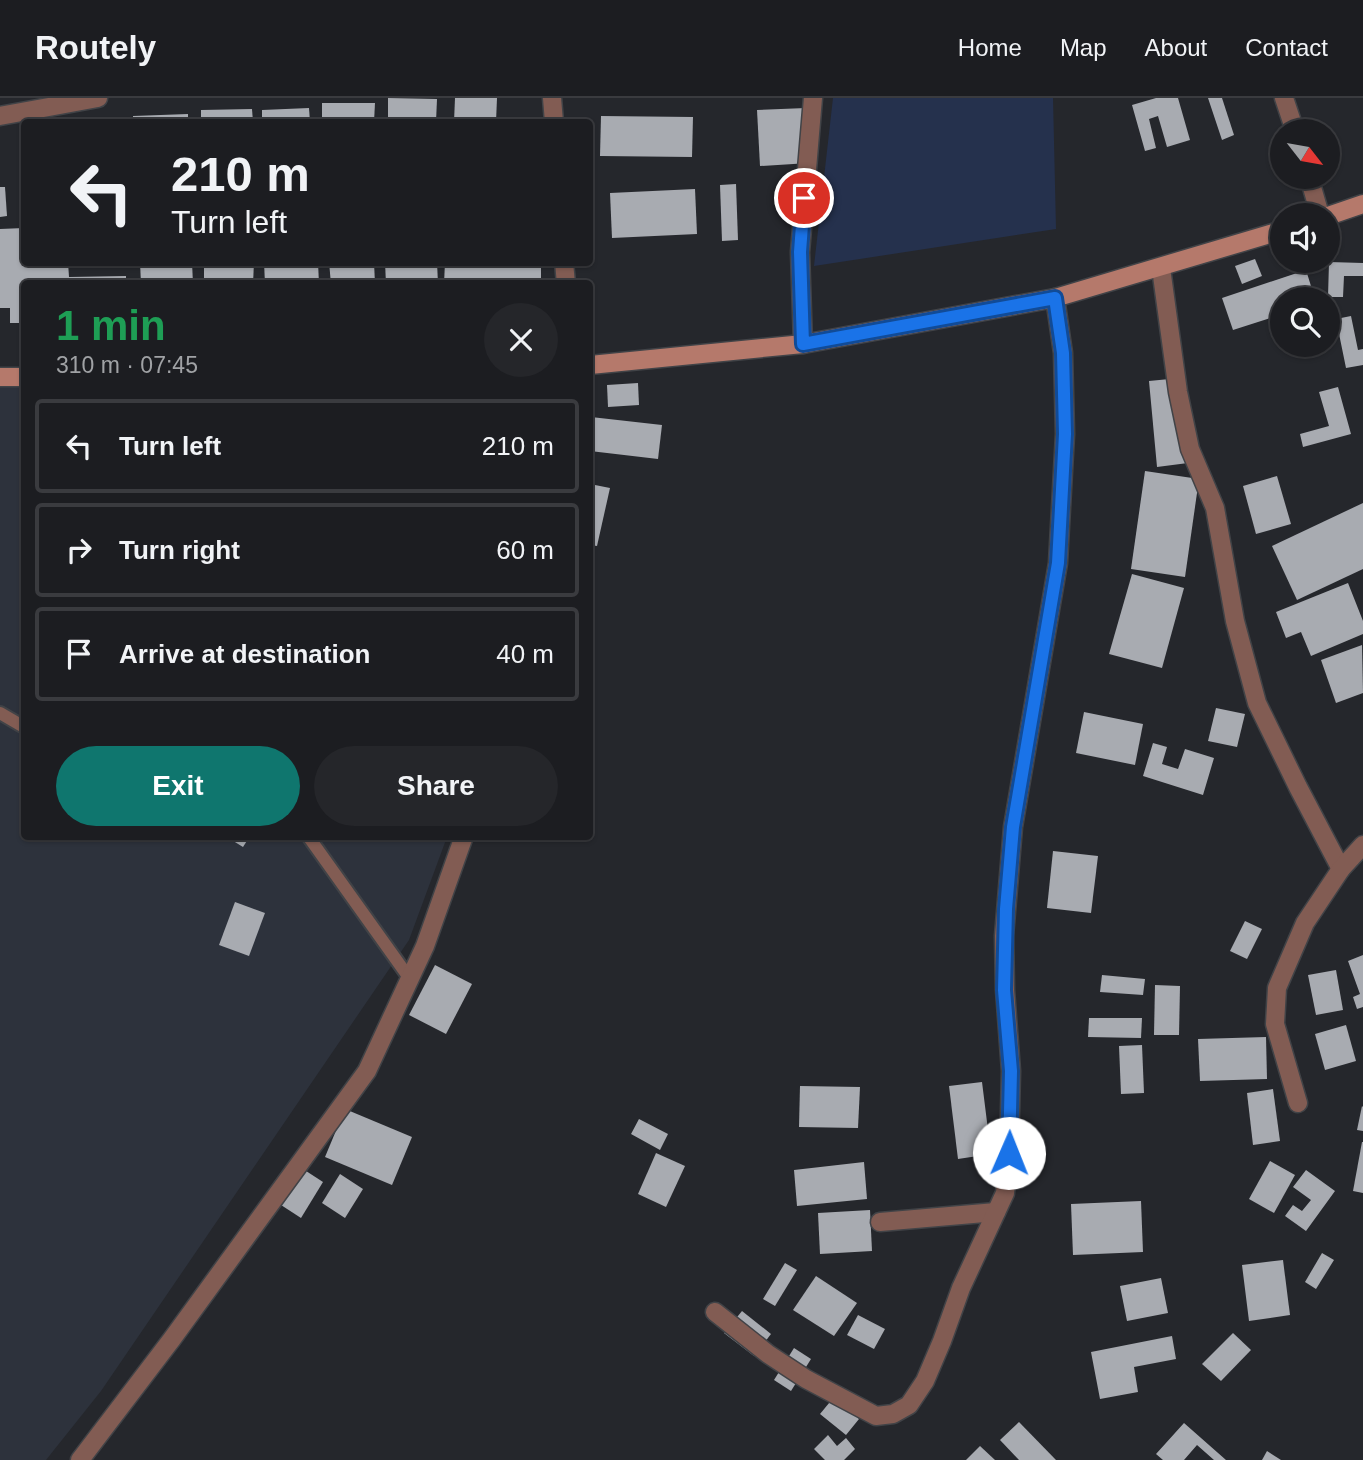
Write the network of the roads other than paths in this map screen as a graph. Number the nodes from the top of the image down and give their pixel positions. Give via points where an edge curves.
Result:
1 (98, 98) edge
2 (552, 98) edge
3 (813, 98) edge
4 (1284, 98) edge
5 (0, 116) edge
6 (554, 119) edge
7 (1290, 119) edge
8 (1363, 204) edge
9 (1340, 212) edge
10 (1270, 234) edge
11 (1161, 268) junction
12 (1055, 298) junction
13 (803, 344) junction
14 (593, 365) edge
15 (0, 377) edge
16 (21, 377) edge
17 (0, 713) edge
18 (21, 725) edge
19 (312, 840) edge
20 (463, 840) edge
21 (1363, 845) edge
22 (1342, 869) junction
23 (410, 979) junction
24 (1298, 1103) dead end
25 (996, 1212) junction
26 (880, 1222) dead end
27 (715, 1312) dead end
28 (80, 1460) edge

1 - 5 street
2 - 6 street
3 - 13 street via 800,252
4 - 7 street
8 - 9 street
10 - 11 street
11 - 12 street
11 - 22 street via 1189,449 1215,508 1257,703
12 - 13 street
12 - 25 street via 1063,353 1065,434 1058,563 1013,827 1004,936 1011,1071 1009,1153 1005,1193
13 - 14 street
15 - 16 street
17 - 18 lane
19 - 23 lane
20 - 23 street
21 - 22 street
22 - 24 street via 1305,923 1278,988 1275,1024
23 - 28 street via 367,1071
25 - 26 street
25 - 27 street via 925,1381 909,1405 893,1414 876,1416 806,1379

